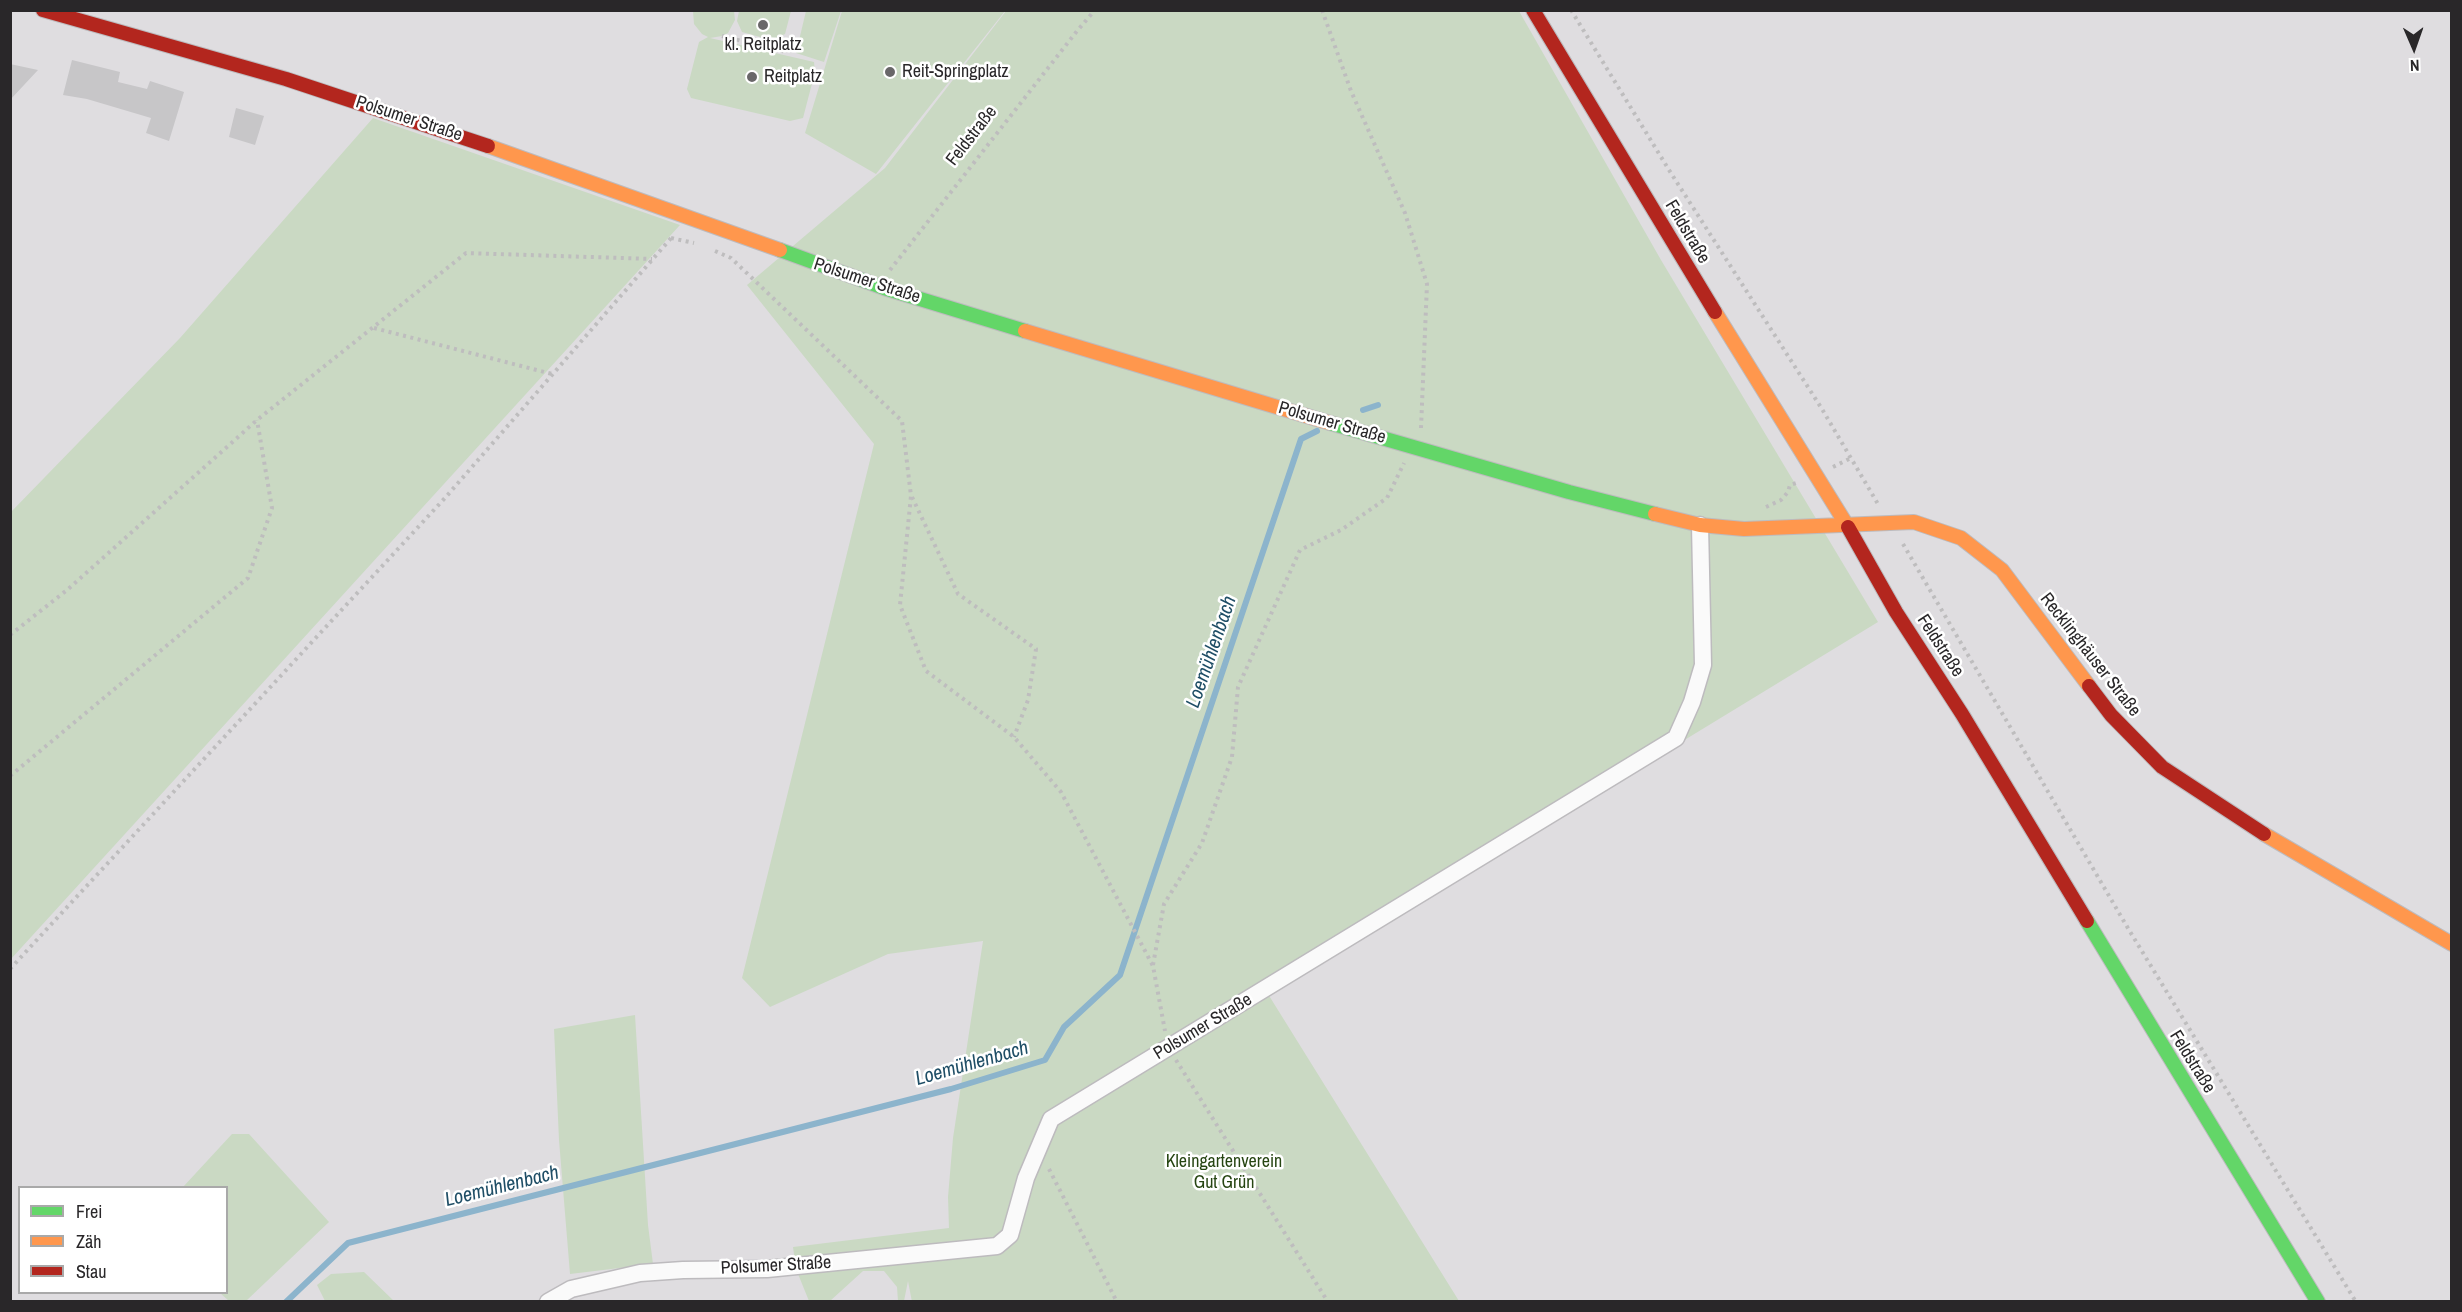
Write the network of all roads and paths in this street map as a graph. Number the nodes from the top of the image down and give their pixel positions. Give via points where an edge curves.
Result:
1 (43, 10) edge
2 (1095, 10) edge
3 (1322, 10) edge
4 (1533, 10) edge
5 (1571, 10) edge
6 (722, 36) dead end
7 (786, 52) dead end
8 (690, 219) junction
9 (671, 238) junction
10 (702, 245) dead end
11 (712, 250) dead end
12 (652, 260) junction
13 (889, 271) junction
14 (900, 275) dead end
15 (884, 288) junction
16 (373, 327) junction
17 (552, 374) junction
18 (257, 420) junction
19 (1409, 427) dead end
20 (1413, 447) junction
21 (1851, 458) junction
22 (1817, 475) junction
23 (911, 496) junction
24 (1759, 508) dead end
25 (1889, 522) junction
26 (1845, 524) junction
27 (1700, 525) junction
28 (10, 635) edge
29 (1014, 737) junction
30 (10, 776) edge
31 (2451, 944) edge
32 (1152, 966) junction
33 (10, 969) edge
34 (1168, 1048) junction
35 (1039, 1148) junction
36 (548, 1302) edge
37 (1117, 1302) edge
38 (1328, 1302) edge
39 (2318, 1302) edge
40 (2356, 1302) edge

1 - 8 street, Polsumer Straße via 286,79 504,151
2 - 13 path, Feldstraße
3 - 19 path via 1405,213 1428,284 1420,430
4 - 22 street, Feldstraße
5 - 21 path
6 - 7 path
8 - 9 path
8 - 15 street, Polsumer Straße
9 - 10 path
9 - 12 path
11 - 23 path via 731,258 902,421
12 - 16 path via 466,253
12 - 17 path
13 - 14 path
13 - 15 path, Feldstraße
15 - 20 street, Polsumer Straße
16 - 17 path
16 - 18 path
17 - 33 path via 445,498
18 - 28 path via 67,590
18 - 30 path via 272,507 248,578
20 - 27 street, Polsumer Straße
20 - 32 path via 1387,498 1341,530 1300,550 1238,687 1232,757 1202,843 1164,904
21 - 22 path
21 - 25 path
22 - 24 path via 1790,485 1781,500
22 - 26 street, Feldstraße
23 - 29 path via 900,605 926,671
23 - 29 path via 958,594 1036,649 1028,700
25 - 26 street, Recklinghäuser Straße
25 - 31 street, Recklinghäuser Straße via 1914,522 1961,538 2002,570 2111,715 2162,767 2254,828
25 - 40 path via 2129,930
26 - 27 street, Polsumer Straße via 1744,530
26 - 39 street, Feldstraße
27 - 34 street, Polsumer Straße via 1703,665 1676,738
29 - 32 path via 1061,792
32 - 34 path
34 - 35 street, Polsumer Straße via 1051,1119
34 - 38 path
35 - 36 street, Polsumer Straße via 1010,1235 997,1246 767,1269 640,1273 571,1289
35 - 37 path

